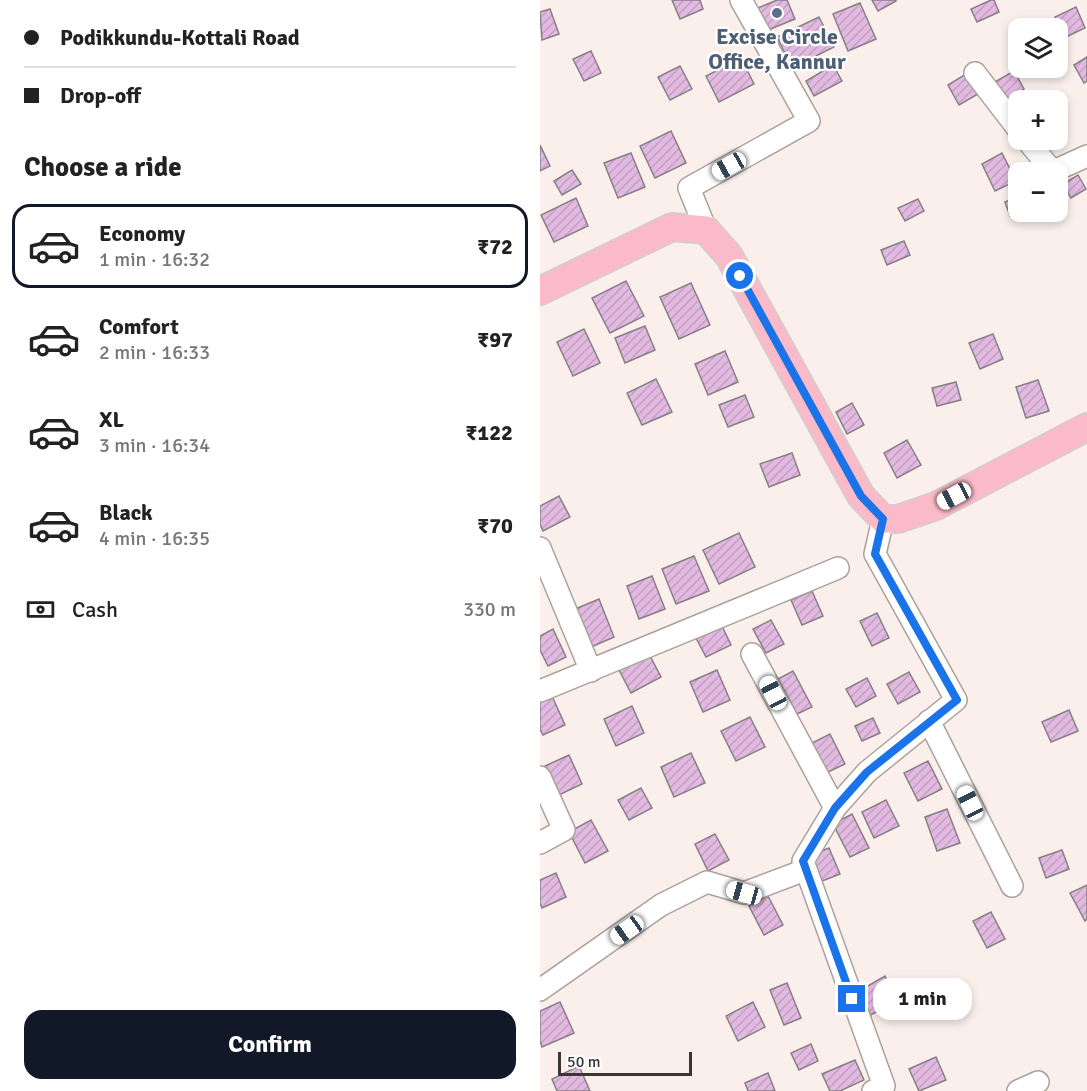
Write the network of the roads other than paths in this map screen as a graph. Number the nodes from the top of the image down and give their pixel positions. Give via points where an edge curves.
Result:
1 (741, 0) edge
2 (975, 73) dead end
3 (1008, 116) edge
4 (1035, 150) edge
5 (1087, 156) edge
6 (706, 230) junction
7 (540, 291) edge
8 (1087, 427) edge
9 (883, 519) junction
10 (540, 548) edge
11 (838, 568) dead end
12 (752, 654) dead end
13 (591, 671) junction
14 (540, 692) edge
15 (929, 721) junction
16 (540, 777) edge
17 (835, 808) junction
18 (540, 843) edge
19 (806, 870) junction
20 (1012, 886) dead end
21 (540, 990) edge
22 (1038, 1082) dead end
23 (873, 1091) edge
24 (1018, 1091) edge

1 - 6 street via 809,121 689,188
2 - 3 street
4 - 5 street via 1056,170
6 - 7 main road via 672,227
6 - 9 main road via 729,256 861,496
8 - 9 main road via 936,506 898,519
9 - 15 street via 875,554 957,700
10 - 13 street
11 - 13 street
12 - 17 street
13 - 14 street
15 - 17 street via 867,772
15 - 20 street
16 - 18 street via 564,830
17 - 19 street via 803,861
19 - 21 street via 744,893 707,882 661,905
19 - 23 street via 884,1086
22 - 24 street

